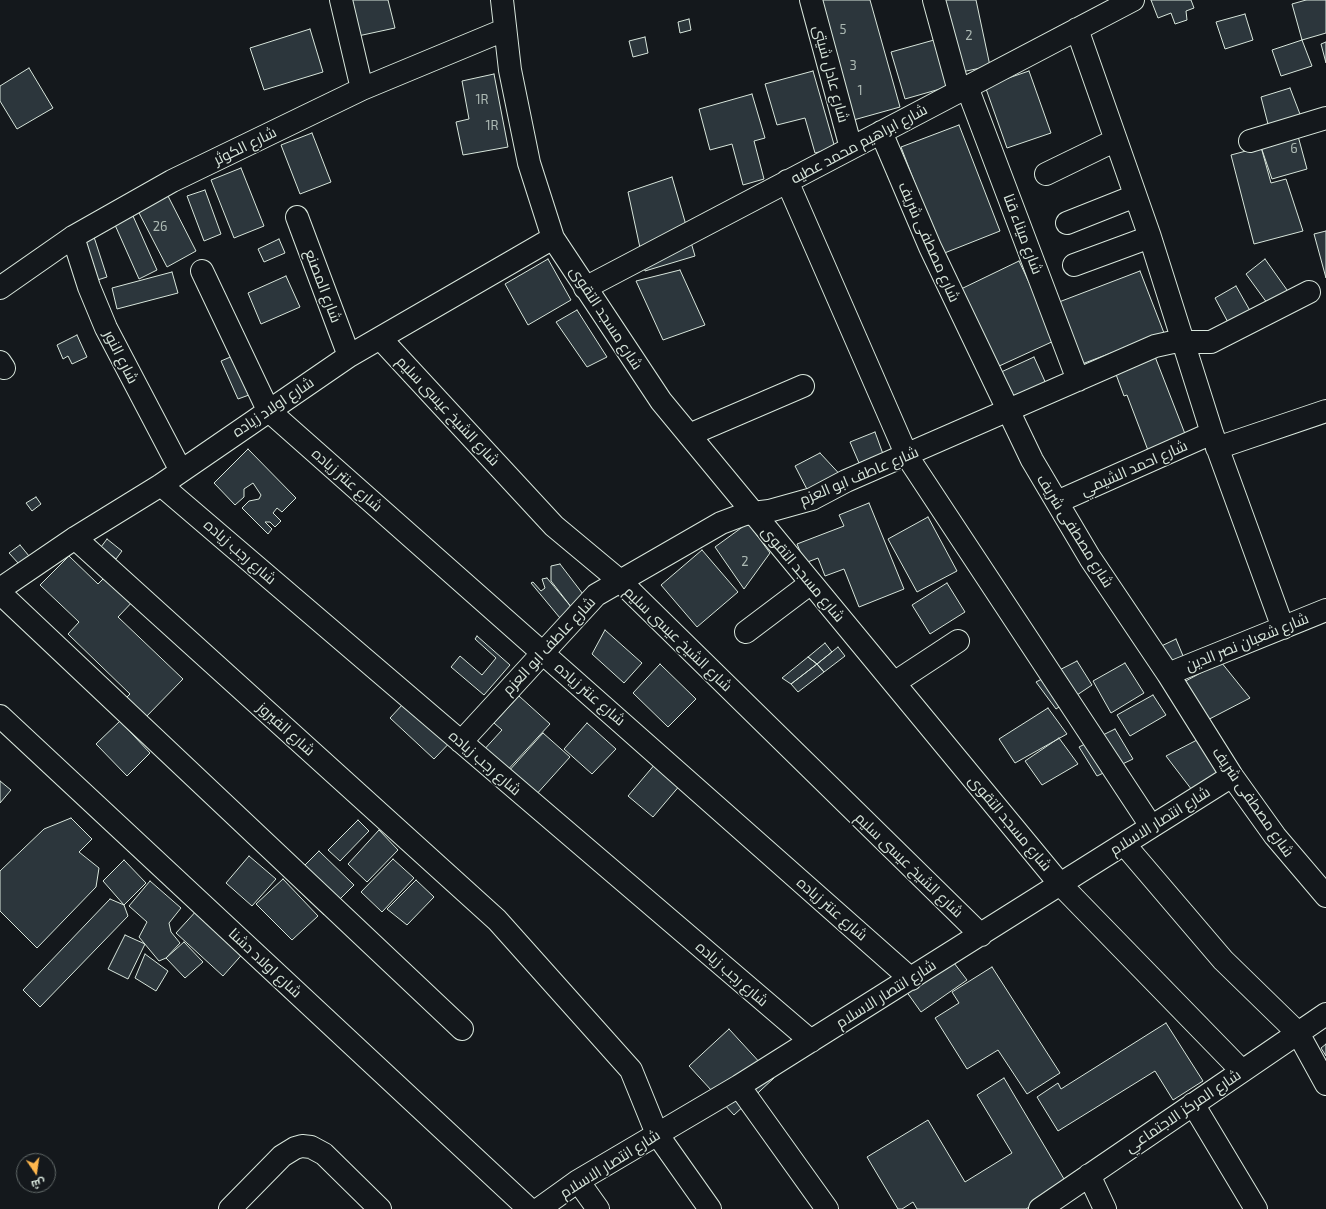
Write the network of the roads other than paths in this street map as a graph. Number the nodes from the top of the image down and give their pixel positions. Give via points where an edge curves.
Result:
1 (341, 0) edge
2 (502, 0) edge
3 (811, 0) edge
4 (934, 0) edge
5 (1133, 0) edge
6 (1077, 29) junction
7 (504, 30) junction
8 (362, 89) junction
9 (963, 89) junction
10 (1326, 118) edge
11 (881, 132) junction
12 (1116, 140) junction
13 (1250, 141) dead end
14 (851, 148) junction
15 (1046, 174) dead end
16 (788, 182) junction
17 (1136, 196) junction
18 (297, 217) dead end
19 (1067, 222) dead end
20 (73, 237) junction
21 (1150, 237) junction
22 (553, 238) junction
23 (1074, 265) dead end
24 (202, 271) dead end
25 (0, 288) edge
26 (585, 288) junction
27 (1309, 292) dead end
28 (380, 338) junction
29 (1183, 342) junction
30 (349, 356) junction
31 (1078, 380) junction
32 (804, 386) dead end
33 (268, 410) junction
34 (1008, 411) junction
35 (1326, 411) edge
36 (689, 435) junction
37 (1214, 441) junction
38 (907, 456) junction
39 (181, 471) junction
40 (161, 485) junction
41 (1057, 502) junction
42 (753, 513) junction
43 (75, 538) junction
44 (620, 581) junction
45 (811, 583) junction
46 (0, 589) edge
47 (0, 593) edge
48 (1326, 610) edge
49 (1283, 628) junction
50 (746, 632) dead end
51 (958, 641) dead end
52 (543, 653) junction
53 (1168, 674) junction
54 (894, 683) junction
55 (0, 716) edge
56 (461, 742) junction
57 (1232, 776) junction
58 (1151, 826) junction
59 (1124, 844) junction
60 (1060, 884) junction
61 (1326, 896) edge
62 (981, 935) junction
63 (911, 979) junction
64 (1326, 1014) edge
65 (462, 1029) dead end
66 (1298, 1033) junction
67 (811, 1041) junction
68 (1242, 1071) junction
69 (1326, 1084) edge
70 (739, 1086) junction
71 (1194, 1104) junction
72 (657, 1134) junction
73 (1089, 1175) junction
74 (578, 1181) junction
75 (230, 1209) edge
76 (380, 1209) edge
77 (529, 1209) edge
78 (539, 1209) edge
79 (598, 1209) edge
80 (710, 1209) edge
81 (827, 1209) edge
82 (1040, 1209) edge
83 (1105, 1209) edge
84 (1256, 1209) edge

1 - 8 street
2 - 7 street, شارع مسجد التقوى
3 - 14 street, شارع عادل شيتى
4 - 9 street, شارع ميناء قنا
5 - 6 street, شارع ابراهيم محمد عطيه
6 - 9 street, شارع ابراهيم محمد عطيه
6 - 12 street
7 - 8 street, شارع الكوثر
7 - 22 street, شارع مسجد التقوى via 529,163
8 - 20 street, شارع الكوثر via 172,181
9 - 11 street, شارع ابراهيم محمد عطيه
9 - 31 street, شارع ميناء قنا
10 - 13 street
11 - 14 street, شارع ابراهيم محمد عطيه
11 - 34 street, شارع مصطفى شريف via 930,247
12 - 15 street
12 - 17 street
14 - 16 street, شارع ابراهيم محمد عطيه
16 - 26 street, شارع ابراهيم محمد عطيه
16 - 38 street
17 - 19 street
17 - 21 street
18 - 30 street, شارع المصنع
20 - 25 street, شارع الكوثر
20 - 39 street, شارع النور via 89,287 106,328
21 - 23 street
21 - 29 street
22 - 26 street, شارع مسجد التقوى
22 - 28 street, شارع اولاد زياده
24 - 33 street
26 - 36 street, شارع مسجد التقوى via 661,401
27 - 29 street, شارع عاطف ابو العزم via 1221,338 1201,343
28 - 30 street, شارع اولاد زياده
28 - 44 street, شارع الشيخ عيسى سليم via 554,526
29 - 31 street, شارع عاطف ابو العزم via 1155,346
29 - 37 street
30 - 33 street, شارع اولاد زياده
31 - 34 street, شارع عاطف ابو العزم
32 - 36 street
33 - 39 street, شارع اولاد زياده
33 - 52 street, شارع عنتر زياده
34 - 38 street, شارع عاطف ابو العزم
34 - 41 street, شارع مصطفى شريف via 1032,460
35 - 37 street, شارع احمد الشيمي
36 - 42 street, شارع مسجد التقوى
37 - 41 street, شارع احمد الشيمي
37 - 49 street
38 - 42 street, شارع عاطف ابو العزم via 846,481 812,499 769,512
38 - 58 street
39 - 40 street, شارع اولاد زياده
40 - 43 street, شارع اولاد زياده
40 - 56 street, شارع رجب زياده
41 - 53 street, شارع مصطفى شريف via 1090,558
42 - 44 street, شارع عاطف ابو العزم via 721,523
42 - 45 street, شارع مسجد التقوى
43 - 46 street, شارع اولاد زياده
43 - 72 street, شارع الفيروز via 497,920 631,1070
44 - 52 street, شارع عاطف ابو العزم via 596,595
44 - 62 street, شارع الشيخ عيسى سليم
45 - 50 street
45 - 54 street, شارع مسجد التقوى
47 - 65 street
48 - 49 street, شارع شعبان نصر الدين
49 - 53 street, شارع شعبان نصر الدين
51 - 54 street
52 - 56 street, شارع عاطف ابو العزم
52 - 63 street, شارع عنتر زياده
53 - 57 street, شارع مصطفى شريف
54 - 60 street, شارع مسجد التقوى
55 - 77 street, شارع اولاد دشنا
56 - 67 street, شارع رجب زياده
57 - 58 street, شارع انتصار الاسلام
57 - 61 street, شارع مصطفى شريف via 1275,836
58 - 59 street, شارع انتصار الاسلام
59 - 60 street, شارع انتصار الاسلام
59 - 66 street via 1223,960
60 - 62 street, شارع انتصار الاسلام
60 - 68 street, شارع مسجد التقوى
62 - 63 street, شارع انتصار الاسلام
63 - 67 street, شارع انتصار الاسلام
64 - 66 street, شارع المركز الاجتماعي
66 - 68 street, شارع المركز الاجتماعي
66 - 69 street
67 - 70 street, شارع انتصار الاسلام
68 - 71 street, شارع المركز الاجتماعي
70 - 72 street, شارع انتصار الاسلام
70 - 81 street
71 - 73 street, شارع المركز الاجتماعي
71 - 84 street
72 - 74 street, شارع انتصار الاسلام
72 - 80 street, شارع الفيروز
73 - 82 street, شارع المركز الاجتماعي
73 - 83 street
74 - 78 street, شارع انتصار الاسلام
74 - 79 street
75 - 76 street via 282,1156 302,1146 311,1147 324,1154

